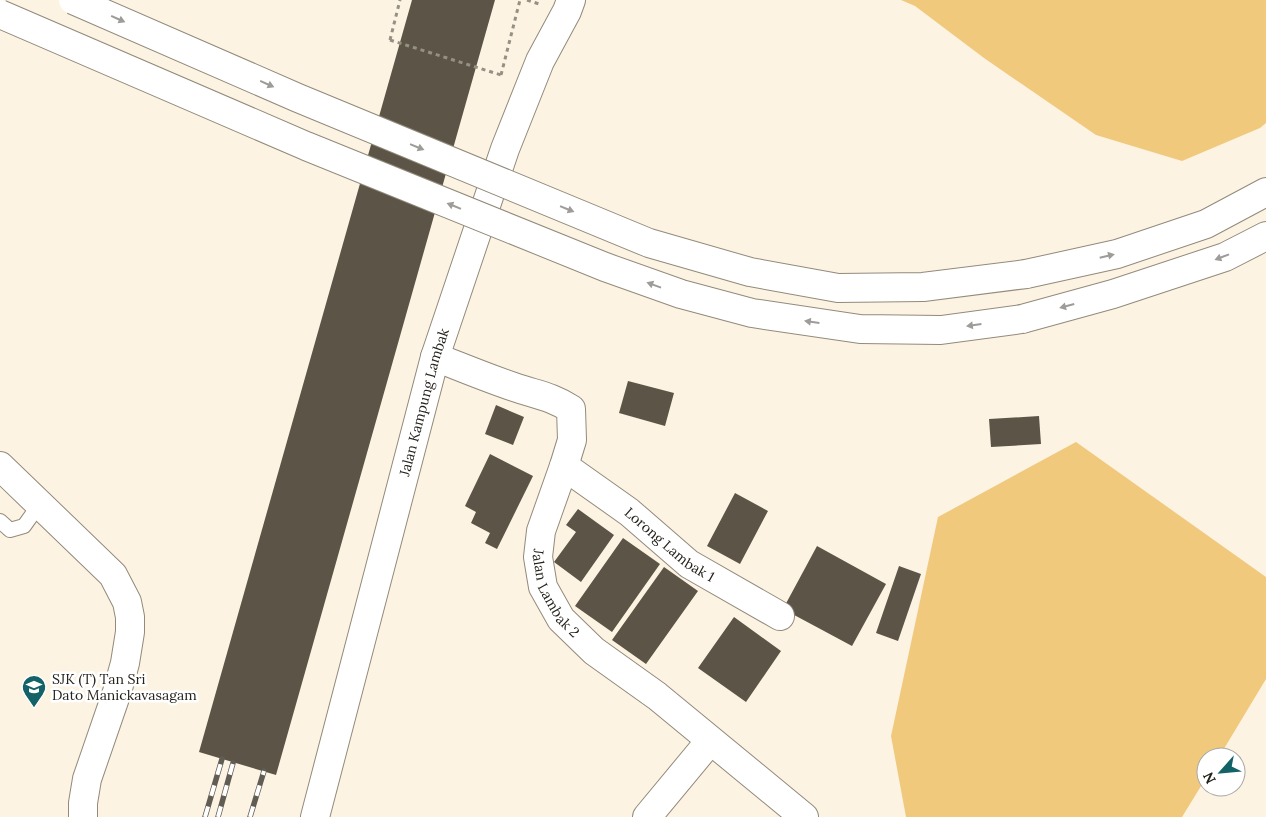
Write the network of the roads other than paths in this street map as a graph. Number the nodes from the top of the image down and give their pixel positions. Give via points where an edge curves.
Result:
1 (73, 0) edge
2 (571, 0) edge
3 (0, 14) edge
4 (1266, 192) edge
5 (1266, 236) edge
6 (435, 357) junction
7 (0, 466) edge
8 (564, 466) junction
9 (39, 505) junction
10 (0, 521) edge
11 (780, 616) dead end
12 (710, 742) junction
13 (83, 817) edge
14 (315, 817) edge
15 (647, 817) edge
16 (804, 817) edge

1 -> 4 main road, bridge via 298,98 649,243 750,272 838,288 923,287 1026,274 1117,254 1206,224
2 - 6 main road, Jalan Kampung Lambak via 540,61 505,150
5 -> 3 main road, bridge via 1225,257 1113,294 1022,319 941,330 860,329 752,313 681,294 605,267 306,146
6 - 8 main road, Jalan Lambak 2 via 515,388 547,396 571,409 572,440
6 - 14 main road, Jalan Kampung Lambak
7 - 9 main road
8 - 11 main road, Lorong Lambak 1 via 629,512 689,564
8 - 12 main road, Jalan Lambak 2 via 541,531 538,557 543,587 561,619 594,651 657,696
9 - 10 lane via 24,526 10,530
9 - 13 main road via 113,575 127,602 130,617 130,632 117,692 87,779
12 - 15 main road
12 - 16 main road, Jalan Lambak 2

